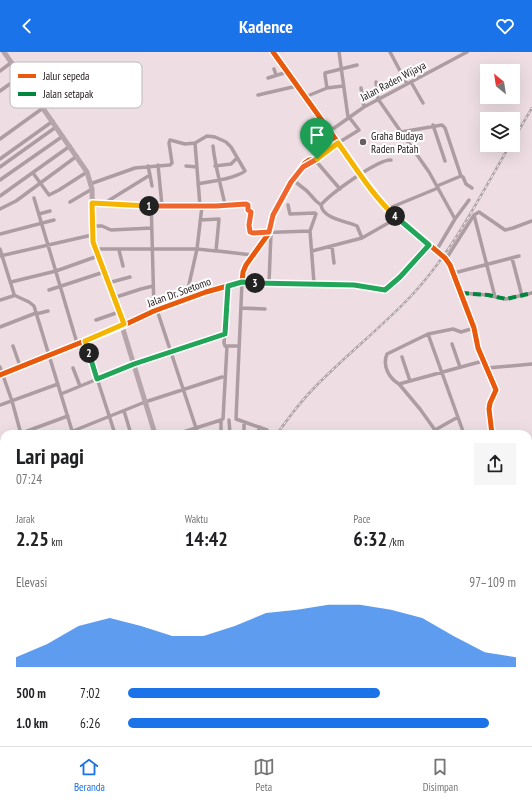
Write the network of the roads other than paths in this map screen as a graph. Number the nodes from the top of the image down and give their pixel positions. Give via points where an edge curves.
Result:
1 (4, 52) edge
2 (273, 52) edge
3 (339, 52) edge
4 (390, 52) edge
5 (466, 52) edge
6 (12, 62) edge
7 (10, 64) edge
8 (357, 65) dead end
9 (341, 68) junction
10 (274, 69) dead end
11 (0, 71) edge
12 (287, 72) junction
13 (276, 75) junction
14 (268, 78) dead end
15 (376, 82) dead end
16 (409, 83) junction
17 (10, 84) edge
18 (297, 86) junction
19 (343, 86) junction
20 (327, 88) junction
21 (361, 88) dead end
22 (0, 91) edge
23 (258, 95) dead end
24 (305, 97) junction
25 (378, 99) junction
26 (423, 103) dead end
27 (364, 107) junction
28 (43, 108) joint
29 (349, 117) junction
30 (53, 121) junction
31 (433, 125) junction
32 (57, 127) junction
33 (330, 131) junction
34 (401, 132) junction
35 (63, 136) junction
36 (0, 139) edge
37 (195, 143) junction
38 (338, 143) junction
39 (70, 146) junction
40 (213, 146) dead end
41 (77, 156) junction
42 (237, 158) junction
43 (0, 159) edge
44 (316, 159) junction
45 (391, 160) dead end
46 (445, 162) dead end
47 (158, 165) junction
48 (148, 166) junction
49 (186, 166) dead end
50 (196, 166) junction
51 (215, 166) junction
52 (0, 167) edge
53 (87, 172) junction
54 (33, 173) junction
55 (150, 174) junction
56 (360, 174) junction
57 (461, 176) junction
58 (0, 180) edge
59 (220, 180) junction
60 (293, 180) junction
61 (40, 183) junction
62 (198, 184) junction
63 (91, 186) junction
64 (152, 186) dead end
65 (438, 187) junction
66 (472, 188) dead end
67 (340, 189) junction
68 (0, 196) edge
69 (34, 198) dead end
70 (151, 198) dead end
71 (469, 200) dead end
72 (70, 202) dead end
73 (92, 203) junction
74 (102, 204) junction
75 (225, 205) junction
76 (288, 205) dead end
77 (321, 205) junction
78 (151, 206) junction
79 (162, 206) junction
80 (201, 206) junction
81 (0, 209) edge
82 (387, 209) junction
83 (50, 211) dead end
84 (39, 214) junction
85 (474, 215) junction
86 (397, 218) junction
87 (455, 219) junction
88 (54, 220) dead end
89 (200, 220) junction
90 (532, 221) edge
91 (42, 223) junction
92 (92, 226) junction
93 (152, 228) junction
94 (310, 231) junction
95 (270, 233) junction
96 (0, 234) edge
97 (92, 235) junction
98 (362, 238) junction
99 (48, 245) junction
100 (429, 245) junction
101 (332, 246) junction
102 (0, 249) edge
103 (96, 249) junction
104 (197, 249) junction
105 (119, 250) junction
106 (153, 250) junction
107 (218, 251) dead end
108 (312, 251) junction
109 (436, 251) junction
110 (252, 255) junction
111 (1, 256) edge
112 (98, 256) junction
113 (519, 256) dead end
114 (512, 258) junction
115 (446, 259) junction
116 (334, 263) dead end
117 (487, 263) junction
118 (123, 266) dead end
119 (56, 271) junction
120 (104, 272) junction
121 (454, 273) junction
122 (130, 277) dead end
123 (11, 282) junction
124 (242, 282) junction
125 (108, 283) junction
126 (269, 283) junction
127 (314, 283) junction
128 (153, 286) junction
129 (228, 286) junction
130 (61, 287) junction
131 (48, 290) dead end
132 (461, 293) junction
133 (532, 293) edge
134 (14, 295) junction
135 (522, 296) junction
136 (495, 297) junction
137 (113, 298) junction
138 (188, 299) junction
139 (0, 300) edge
140 (241, 308) junction
141 (265, 309) dead end
142 (48, 311) dead end
143 (155, 311) junction
144 (119, 312) junction
145 (36, 313) junction
146 (96, 320) dead end
147 (123, 325) junction
148 (0, 327) edge
149 (474, 328) junction
150 (225, 334) junction
151 (428, 334) junction
152 (85, 341) junction
153 (77, 343) junction
154 (452, 344) dead end
155 (12, 346) dead end
156 (227, 346) junction
157 (238, 346) junction
158 (171, 351) junction
159 (49, 355) junction
160 (402, 357) dead end
161 (483, 361) junction
162 (134, 364) junction
163 (532, 364) edge
164 (20, 366) junction
165 (460, 366) junction
166 (0, 367) edge
167 (73, 368) dead end
168 (487, 368) junction
169 (442, 372) junction
170 (1, 374) edge
171 (222, 377) dead end
172 (97, 379) junction
173 (410, 381) junction
174 (58, 384) junction
175 (399, 384) junction
176 (80, 386) junction
177 (182, 390) junction
178 (61, 394) junction
179 (12, 401) junction
180 (145, 402) junction
181 (0, 405) edge
182 (124, 411) junction
183 (68, 416) junction
184 (110, 417) junction
185 (458, 417) junction
186 (236, 419) junction
187 (222, 420) junction
188 (229, 420) junction
189 (244, 422) junction
190 (196, 427) junction
191 (260, 427) junction
192 (19, 430) edge
193 (31, 430) edge
194 (72, 430) edge
195 (78, 430) edge
196 (114, 430) edge
197 (130, 430) edge
198 (155, 430) edge
199 (188, 430) edge
200 (197, 430) edge
201 (221, 430) edge
202 (230, 430) edge
203 (244, 430) edge
204 (259, 430) edge
205 (267, 430) dead end
206 (434, 430) joint
207 (463, 430) edge
208 (492, 430) edge

1 - 6 street
2 - 12 street
3 - 9 street
4 - 16 street
5 - 16 street, Jalan Raden Wijaya
7 - 11 street
8 - 9 street
9 - 19 street
9 - 20 street via 325,73
10 - 13 street
12 - 13 street
12 - 18 street
13 - 14 street
15 - 25 street
16 - 25 street, Jalan Raden Wijaya
16 - 26 street
17 - 22 street
18 - 23 street
18 - 24 street
19 - 20 street
19 - 29 street
20 - 24 street
21 - 27 street
24 - 33 street
25 - 27 street, Jalan Raden Wijaya
25 - 34 street
27 - 29 street, Jalan Raden Wijaya
28 - 30 street
28 - 36 street
29 - 33 street, Jalan Raden Wijaya
29 - 38 street via 358,130
30 - 32 street
30 - 43 street
31 - 34 street
31 - 46 street
31 - 57 street via 442,125 445,128
32 - 35 street
32 - 52 street
33 - 38 street
34 - 65 street
35 - 39 street
35 - 58 street
37 - 42 street via 207,136 215,137 226,142
37 - 47 street via 185,144 170,140 172,164
37 - 50 street
38 - 44 street
38 - 56 street
39 - 41 street
39 - 54 street
40 - 51 street
41 - 53 street
41 - 61 street
42 - 51 street via 231,164
42 - 59 street via 245,171
44 - 60 street via 309,160
44 - 67 street
45 - 56 street via 379,162
47 - 48 street
47 - 79 street
48 - 55 street
48 - 63 street via 135,168
49 - 50 street
50 - 62 street
51 - 59 street
53 - 61 street via 52,195 48,194
53 - 63 street
54 - 61 street
54 - 68 street
55 - 64 street
55 - 74 street
56 - 67 street
56 - 82 street
57 - 65 street
57 - 66 street
59 - 62 street
59 - 75 street
60 - 77 street
60 - 95 street via 273,215
61 - 81 street via 16,201
62 - 80 street
63 - 72 street
63 - 73 street
65 - 82 street
65 - 87 street
67 - 77 street
69 - 84 street
70 - 78 street
71 - 87 street
73 - 74 street
73 - 92 street
74 - 78 street
75 - 80 street
75 - 95 street via 248,204 248,210 251,212 250,232
76 - 94 street via 290,214 316,213
77 - 98 street via 332,218 357,226
78 - 79 street
78 - 93 street
79 - 80 street
80 - 89 street
82 - 86 street
83 - 84 street
84 - 91 street
85 - 90 street via 479,212 505,230
85 - 115 street
85 - 117 street
86 - 98 street
86 - 100 street
87 - 109 street
88 - 91 street
89 - 104 street
89 - 104 street via 219,219 216,251
91 - 96 street
91 - 99 street
92 - 93 street via 102,226 111,230
92 - 97 street
93 - 106 street
94 - 95 street
94 - 108 street
95 - 110 street
95 - 126 street
97 - 99 street
97 - 103 street
98 - 101 street
99 - 111 street
99 - 119 street
100 - 109 street
100 - 127 street via 385,290
101 - 108 street
101 - 116 street
102 - 111 street
103 - 105 street
103 - 112 street
104 - 106 street
104 - 138 street
105 - 106 street
105 - 118 street
106 - 128 street
107 - 110 street
108 - 127 street
109 - 115 street
110 - 124 street via 244,270
111 - 123 street
112 - 119 street
112 - 120 street
113 - 114 street
114 - 117 street
114 - 135 street
115 - 121 street
117 - 121 street
117 - 136 street
119 - 123 street
119 - 130 street
120 - 125 street
120 - 130 street
121 - 132 street
122 - 125 street
123 - 134 street
124 - 126 street
124 - 129 street, Jalan Dr. Soetomo
124 - 140 street
125 - 137 street
126 - 127 street
128 - 137 street
128 - 143 street
129 - 138 street, Jalan Dr. Soetomo
129 - 150 street
130 - 131 street
130 - 153 street
132 - 136 street
132 - 149 street
133 - 135 street
134 - 139 street
134 - 145 street via 32,304
135 - 136 street via 506,299
137 - 144 street
138 - 143 street, Jalan Dr. Soetomo
140 - 141 street
140 - 157 street
142 - 145 street
143 - 147 street, Jalan Dr. Soetomo
143 - 158 street
144 - 146 street
144 - 147 street
145 - 148 street
145 - 159 street
147 - 152 street, Jalan Dr. Soetomo
147 - 162 street
149 - 151 street via 461,332 455,329
149 - 161 street
150 - 156 street via 224,344
150 - 158 street
151 - 169 street
151 - 175 street via 387,354 384,363 391,378
152 - 153 street, Jalan Dr. Soetomo
152 - 172 street
153 - 159 street, Jalan Dr. Soetomo
154 - 165 street
155 - 164 street
156 - 157 street
156 - 187 street
157 - 186 street
158 - 162 street
158 - 177 street
159 - 164 street, Jalan Dr. Soetomo
159 - 174 street
160 - 173 street
161 - 165 street
161 - 168 street
162 - 172 street
162 - 180 street
163 - 168 street
164 - 170 street, Jalan Dr. Soetomo
165 - 169 street
166 - 170 street
167 - 176 street
168 - 208 street via 496,390 489,409
169 - 173 street
169 - 185 street
170 - 179 street
171 - 177 street
172 - 176 street
172 - 184 street
173 - 175 street
174 - 178 street
174 - 179 street
175 - 206 street
176 - 178 street
177 - 180 street
177 - 190 street
178 - 183 street
179 - 181 street
179 - 192 street
180 - 182 street
180 - 198 street
182 - 184 street
182 - 197 street
183 - 193 street
183 - 194 street
184 - 195 street
184 - 196 street
185 - 206 street
185 - 207 street
186 - 188 street
186 - 189 street
187 - 188 street
187 - 190 street
187 - 201 street
188 - 202 street
189 - 191 street
189 - 203 street
190 - 199 street
190 - 200 street
191 - 204 street
191 - 205 street

